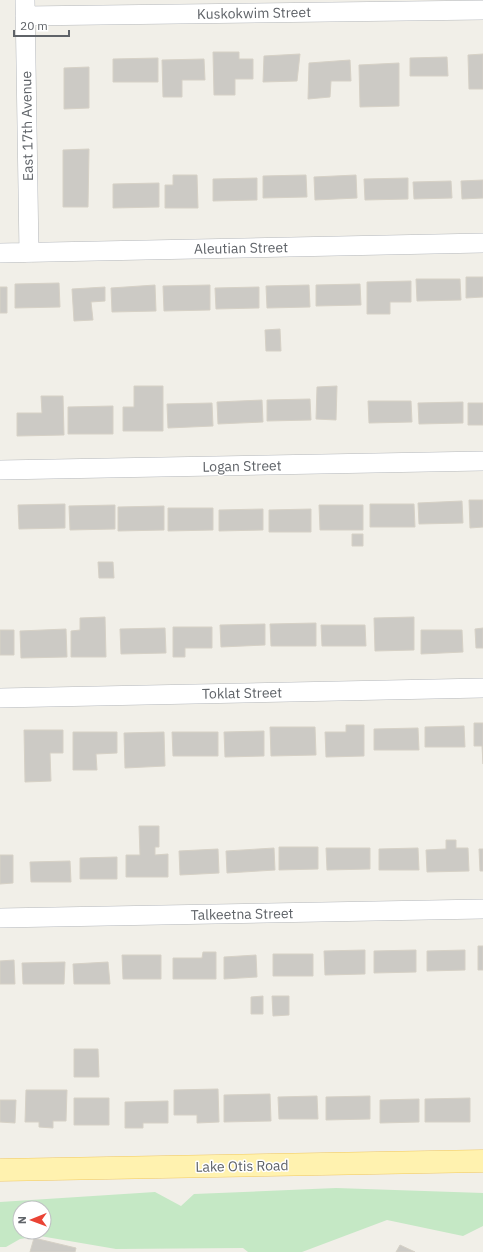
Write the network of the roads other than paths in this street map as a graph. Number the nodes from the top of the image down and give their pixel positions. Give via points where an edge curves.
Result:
1 (25, 8) edge
2 (483, 10) edge
3 (483, 243) edge
4 (29, 253) junction
5 (0, 254) edge
6 (483, 461) edge
7 (0, 470) edge
8 (483, 688) edge
9 (0, 698) edge
10 (483, 909) edge
11 (0, 918) edge
12 (483, 1161) edge
13 (0, 1170) edge

1 - 2 street, Kuskokwim Street
1 - 4 street, East 17th Avenue
3 - 4 street, Aleutian Street
4 - 5 street, Aleutian Street
6 - 7 street, Logan Street
8 - 9 street, Toklat Street
10 - 11 street, Talkeetna Street
12 - 13 main road, Lake Otis Road

